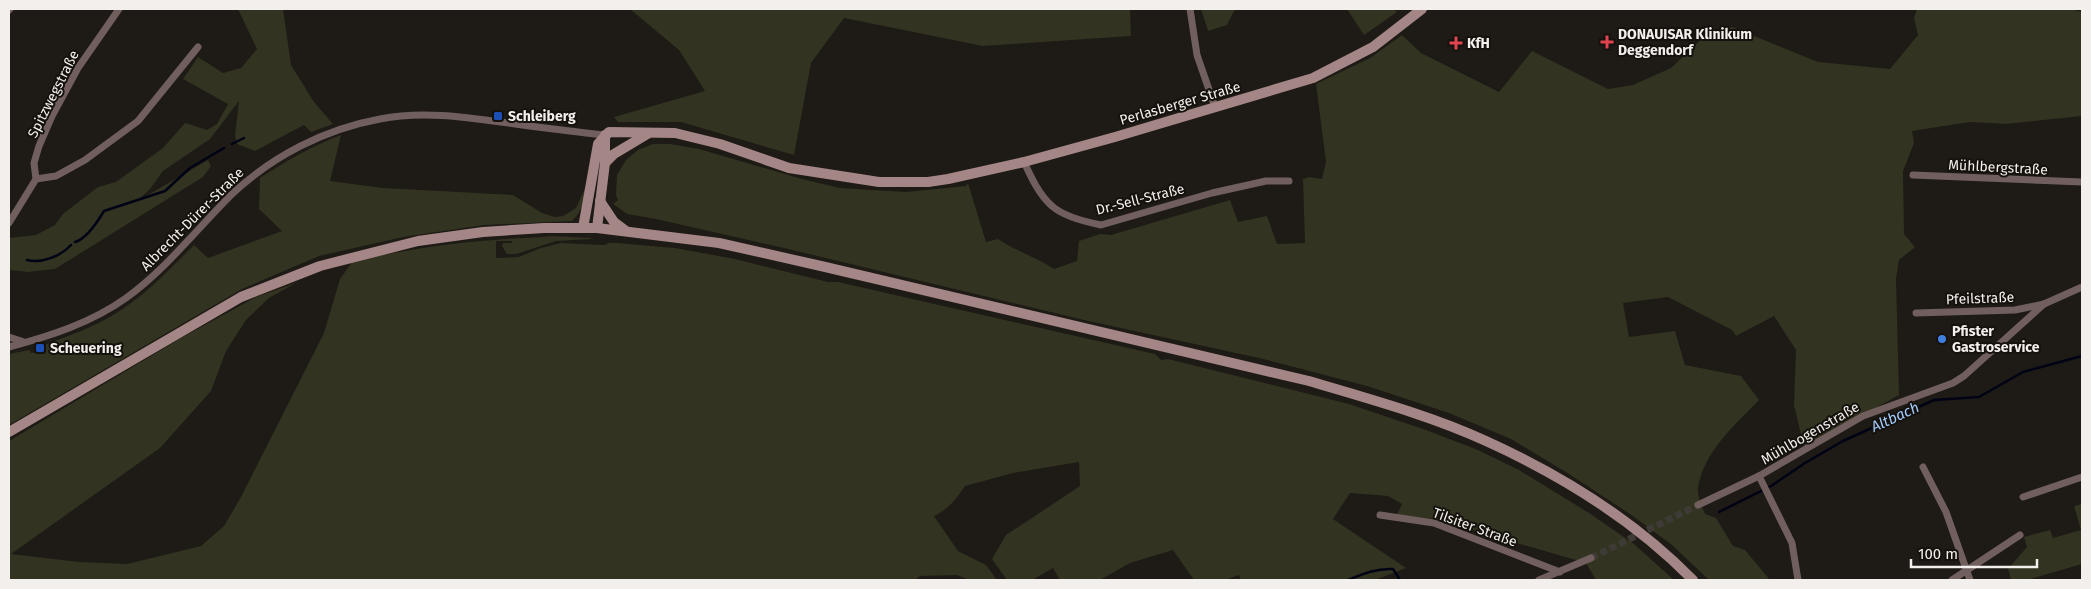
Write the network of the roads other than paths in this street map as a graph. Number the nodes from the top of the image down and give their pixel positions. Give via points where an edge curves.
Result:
1 (120, 9) edge
2 (1190, 9) edge
3 (1422, 9) edge
4 (198, 47) dead end
5 (1215, 107) junction
6 (650, 132) junction
7 (605, 135) junction
8 (1024, 162) junction
9 (605, 163) junction
10 (1913, 175) dead end
11 (36, 179) junction
12 (1289, 182) dead end
13 (2082, 182) edge
14 (599, 201) junction
15 (9, 223) edge
16 (583, 228) junction
17 (597, 228) junction
18 (627, 231) junction
19 (2082, 287) edge
20 (2044, 304) junction
21 (1916, 312) dead end
22 (9, 337) edge
23 (27, 342) junction
24 (9, 347) edge
25 (9, 432) edge
26 (1923, 467) dead end
27 (1759, 476) junction
28 (2082, 477) edge
29 (2023, 497) dead end
30 (1698, 505) tunnel mouth
31 (1380, 515) dead end
32 (2020, 535) dead end
33 (1591, 558) tunnel mouth
34 (1967, 570) junction
35 (1560, 572) junction
36 (1540, 580) edge
37 (1693, 580) edge
38 (1798, 580) edge
39 (1952, 580) edge
40 (1970, 580) edge

1 - 11 street, Spitzwegstraße via 78,68 52,116 34,163
2 - 5 street via 1197,55
3 - 5 main road, Perlasberger Straße via 1373,47 1313,78
4 - 11 street via 138,121 85,160 56,176
5 - 8 main road, Perlasberger Straße
6 - 7 main road, Perlasberger Straße via 615,131
6 - 8 main road, Perlasberger Straße via 720,144 789,168 879,182 928,182
6 - 9 main road
7 - 9 main road
7 - 16 main road via 598,144
7 - 23 street, Albrecht-Dürer-Straße via 418,115 382,118 318,137 258,172 126,298 73,328
8 - 12 street, Dr.-Sell-Straße via 1033,182 1052,206 1085,222 1100,224 1212,193 1266,181
9 - 14 main road
10 - 13 street, Mühlbergstraße
11 - 15 street, Spitzwegstraße
14 - 17 main road
14 - 18 main road via 614,222
16 - 17 main road
16 - 25 main road via 483,232 418,241 320,266 242,297
17 - 18 main road
18 - 37 main road via 719,243 821,266 1310,381 1373,400 1486,441 1548,473 1648,538
19 - 20 street, Mühlbogenstraße
20 - 21 street, Pfeilstraße via 2016,310
20 - 27 street, Mühlbogenstraße via 1953,383 1863,416
22 - 23 street
23 - 24 street, Albrecht-Dürer-Straße
26 - 34 street via 1946,512
27 - 30 street, Mühlbogenstraße
27 - 38 street via 1792,543
28 - 29 street
31 - 35 street, Tilsiter Straße via 1434,523
32 - 34 street
33 - 35 street
34 - 39 street
34 - 40 street
35 - 36 street

